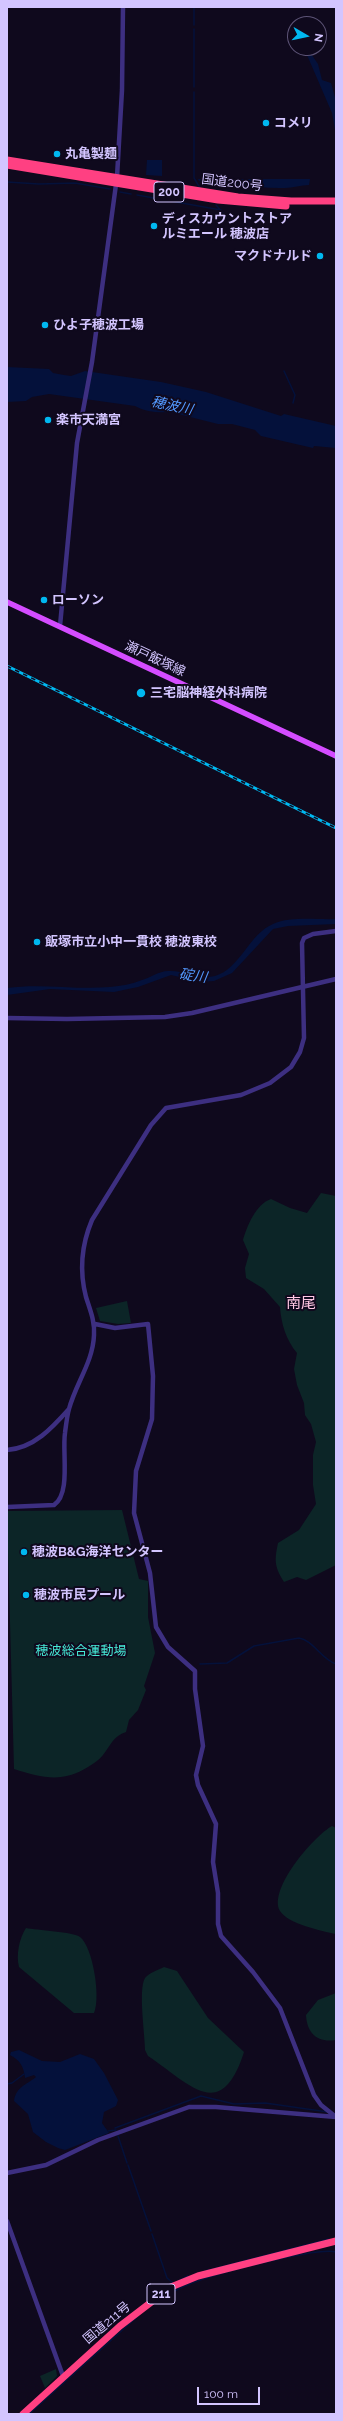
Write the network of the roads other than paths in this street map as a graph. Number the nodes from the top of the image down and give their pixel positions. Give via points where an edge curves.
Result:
1 (122, 7) edge
2 (7, 160) edge
3 (7, 165) edge
4 (116, 180) junction
5 (334, 204) edge
6 (7, 602) edge
7 (60, 626) junction
8 (336, 756) edge
9 (336, 932) edge
10 (336, 979) edge
11 (304, 987) junction
12 (7, 1018) edge
13 (95, 1324) junction
14 (69, 1409) junction
15 (7, 1450) edge
16 (7, 1507) edge
17 (335, 2116) edge
18 (7, 2172) edge
19 (7, 2220) edge
20 (336, 2241) edge
21 (63, 2376) junction
22 (23, 2414) edge

1 - 4 street via 122,90
2 - 4 highway, 国道200号 / 200
3 - 4 highway, 国道200号 / 200
4 - 5 highway, 国道200号 / 200 via 237,202
4 - 7 street via 92,362 77,443
6 - 7 main road, 瀬戸飯塚線
7 - 8 main road, 瀬戸飯塚線
9 - 11 street via 313,934 304,938
10 - 11 street
11 - 12 street via 165,1017
11 - 13 street via 304,1038 300,1052 291,1067 270,1083 241,1095 166,1108 154,1121 92,1220 83,1247 82,1278
13 - 14 street via 91,1355
13 - 17 street via 115,1328 148,1324 150,1333 152,1419 136,1471 134,1513 150,1573 156,1627 168,1647 195,1671 203,1746 196,1775 216,1824 213,1862 221,1936 254,1972 280,2008 314,2096
14 - 15 street via 39,1439
14 - 16 street via 64,1435 64,1491 60,1501 47,1506
17 - 18 street via 210,2106 189,2107 98,2140 46,2165
19 - 21 street
20 - 21 highway, 国道211号 / 211 via 198,2276 171,2288 120,2326
21 - 22 highway, 国道211号 / 211

